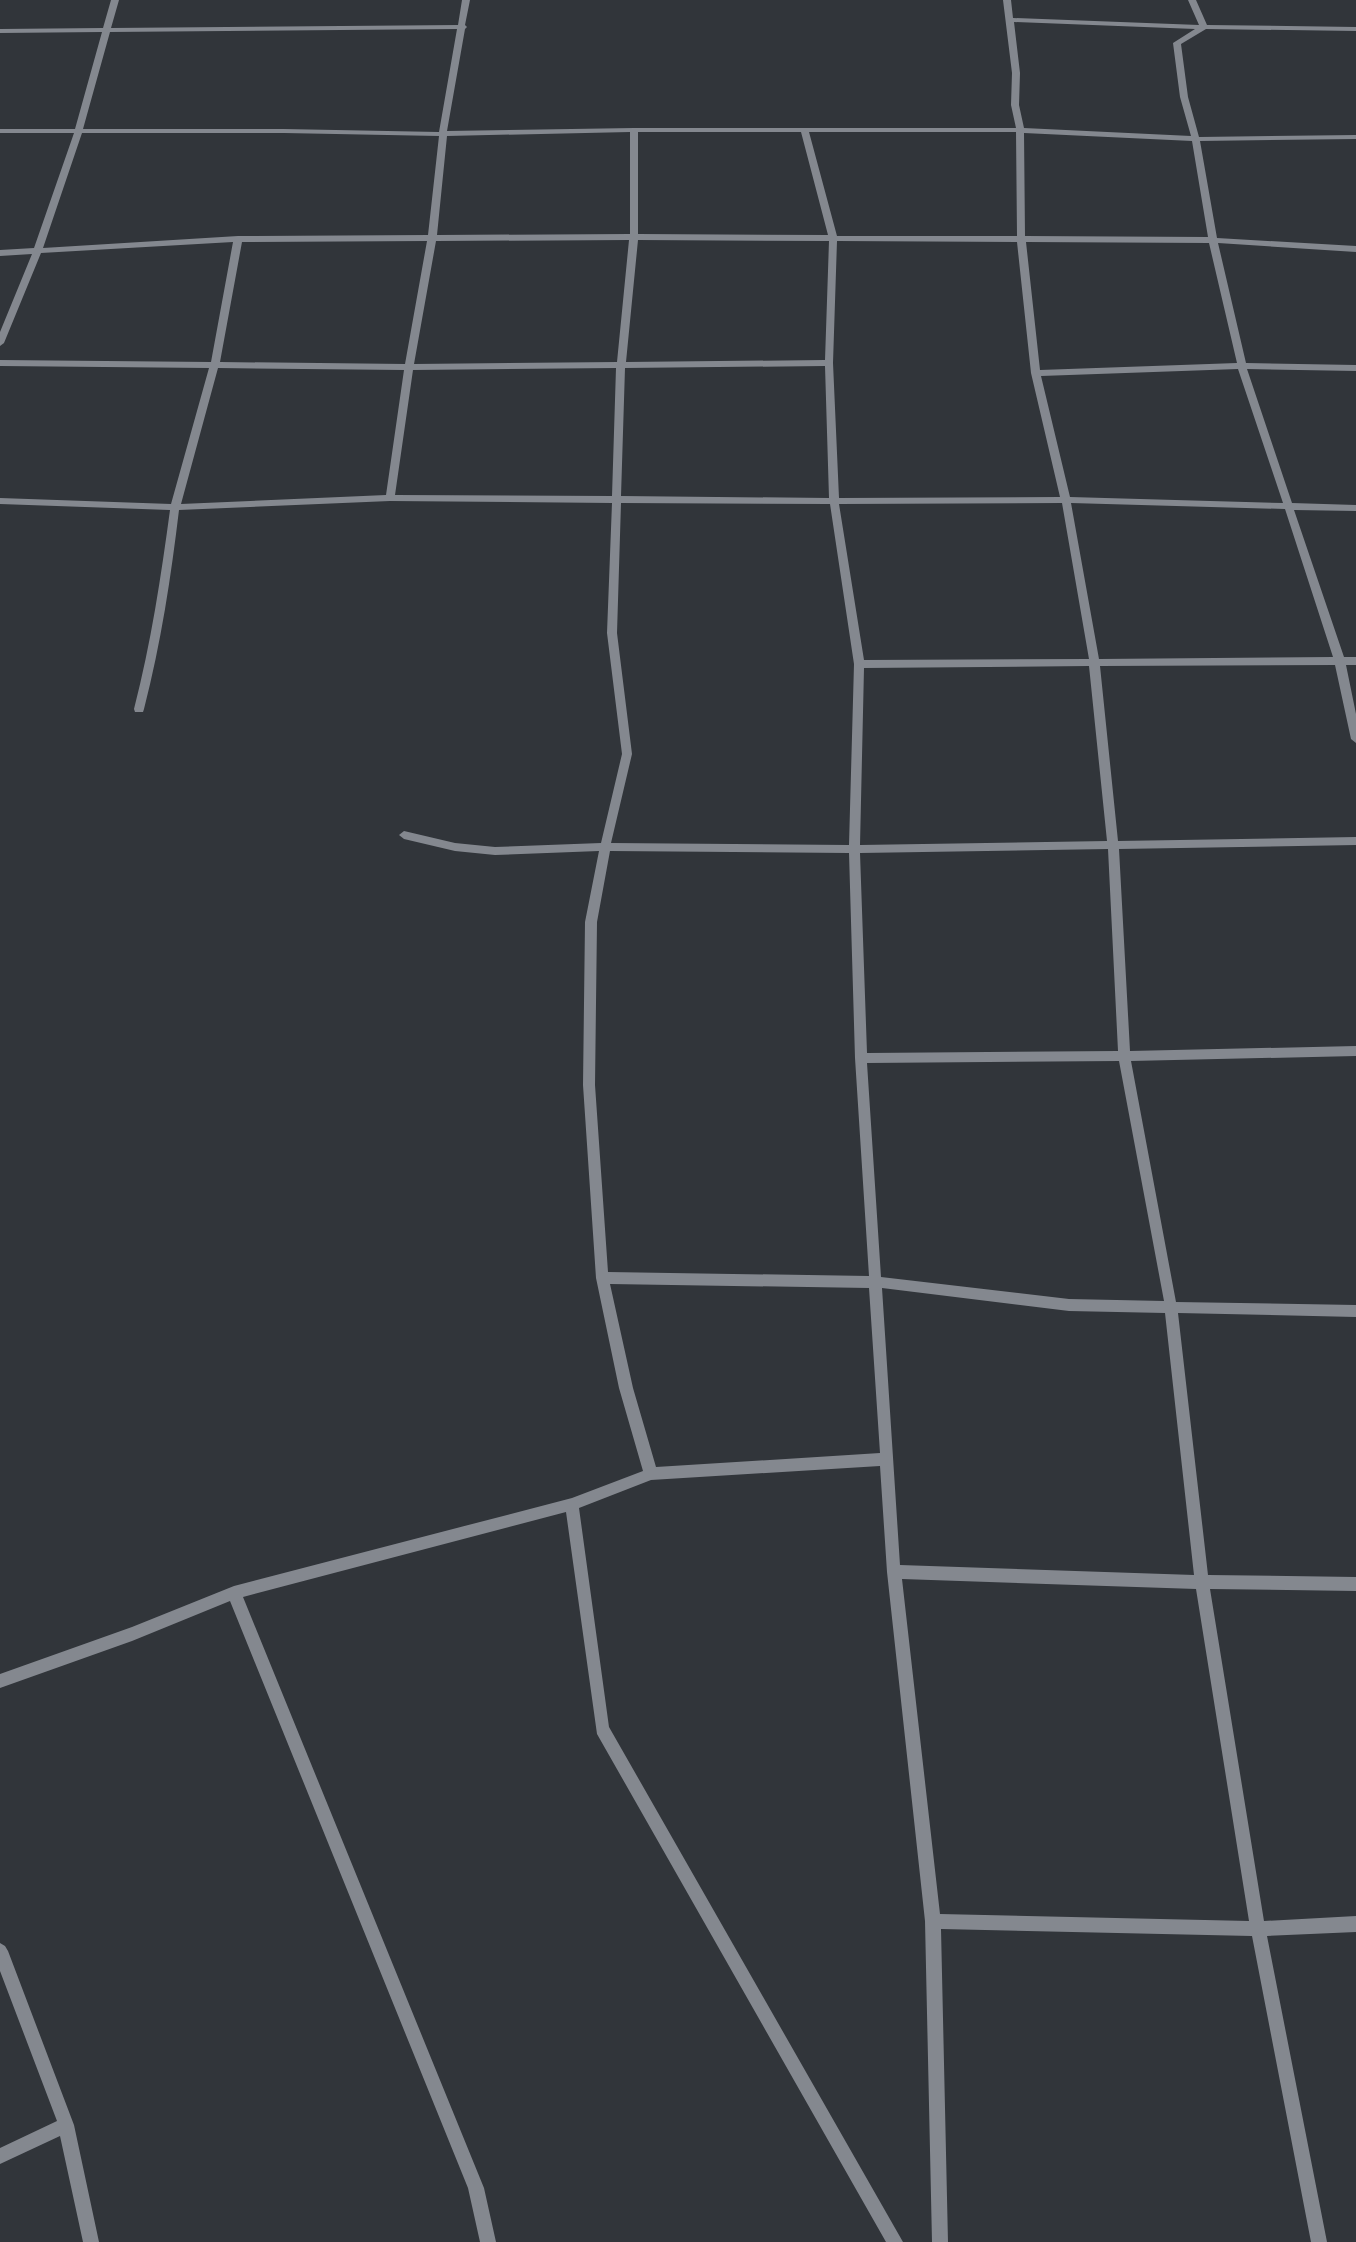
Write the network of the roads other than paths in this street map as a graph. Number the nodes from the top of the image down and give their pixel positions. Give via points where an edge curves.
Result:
1 (115, 0) edge
2 (466, 0) edge
3 (1007, 0) edge
4 (1192, 0) edge
5 (1010, 20) junction
6 (463, 27) junction
7 (1204, 27) junction
8 (1356, 29) edge
9 (106, 30) junction
10 (0, 32) edge
11 (79, 130) junction
12 (634, 130) junction
13 (1020, 130) junction
14 (0, 131) edge
15 (805, 132) junction
16 (443, 134) junction
17 (1356, 137) edge
18 (1196, 139) junction
19 (634, 237) junction
20 (833, 237) junction
21 (432, 238) junction
22 (238, 239) junction
23 (1021, 239) junction
24 (1213, 240) junction
25 (1356, 249) edge
26 (37, 252) junction
27 (0, 253) edge
28 (0, 343) edge
29 (0, 363) edge
30 (830, 363) junction
31 (215, 364) junction
32 (621, 364) junction
33 (1242, 366) junction
34 (409, 367) junction
35 (1356, 368) edge
36 (1036, 373) junction
37 (390, 498) junction
38 (615, 500) junction
39 (1066, 500) junction
40 (0, 501) edge
41 (834, 501) junction
42 (175, 507) junction
43 (1287, 507) junction
44 (1356, 508) edge
45 (1094, 661) junction
46 (1356, 661) edge
47 (1340, 662) junction
48 (859, 664) junction
49 (139, 709) dead end
50 (1356, 739) edge
51 (404, 835) dead end
52 (1356, 841) edge
53 (1113, 845) junction
54 (605, 847) junction
55 (854, 849) junction
56 (1356, 1051) edge
57 (1124, 1056) junction
58 (861, 1058) junction
59 (602, 1278) junction
60 (875, 1282) junction
61 (1172, 1307) junction
62 (1356, 1311) edge
63 (886, 1460) junction
64 (651, 1474) junction
65 (572, 1504) junction
66 (894, 1572) junction
67 (1202, 1582) junction
68 (1356, 1584) edge
69 (234, 1593) junction
70 (0, 1681) edge
71 (933, 1921) junction
72 (1356, 1924) edge
73 (1258, 1929) junction
74 (0, 1951) edge
75 (66, 2125) junction
76 (0, 2156) edge
77 (91, 2242) edge
78 (488, 2242) edge
79 (895, 2242) edge
80 (940, 2242) edge
81 (1319, 2242) edge

1 - 9 street
2 - 6 street
3 - 5 street
4 - 7 street
5 - 7 street
5 - 13 street
6 - 9 street
6 - 16 street
7 - 8 street
7 - 18 street via 1177,43 1184,97
9 - 10 street
9 - 11 street
11 - 14 street
11 - 16 street
11 - 26 street
12 - 15 street
12 - 16 street
12 - 19 street
13 - 15 street
13 - 18 street
13 - 23 street
15 - 20 street
16 - 21 street
17 - 18 street
18 - 24 street
19 - 20 street
19 - 21 street
19 - 32 street
20 - 23 street
20 - 30 street
21 - 22 street
21 - 34 street
22 - 26 street
22 - 31 street
23 - 24 street
23 - 36 street
24 - 25 street
24 - 33 street
26 - 27 street
26 - 28 street
29 - 31 street
30 - 32 street
30 - 41 street
31 - 34 street
31 - 42 street
32 - 34 street
32 - 38 street
33 - 35 street
33 - 36 street
33 - 43 street
34 - 37 street
36 - 39 street
37 - 38 street
37 - 42 street
38 - 41 street
38 - 54 street via 612,633 627,754
39 - 41 street
39 - 43 street
39 - 45 street
40 - 42 street
41 - 48 street
42 - 49 street via 164,595
43 - 44 street
43 - 47 street
45 - 47 street
45 - 48 street
45 - 53 street
46 - 47 street
47 - 50 street
48 - 55 street
51 - 54 street via 495,851
52 - 53 street
53 - 55 street
53 - 57 street
54 - 55 street
54 - 59 street via 591,922 589,1010
55 - 58 street
56 - 57 street
57 - 58 street
57 - 61 street
58 - 60 street
59 - 60 street
59 - 64 street
60 - 61 street via 1069,1305
60 - 63 street
61 - 62 street
61 - 67 street
63 - 64 street
63 - 66 street
64 - 65 street
65 - 69 street
65 - 79 street via 602,1728
66 - 67 street
66 - 71 street
67 - 68 street
67 - 73 street
69 - 70 street
69 - 78 street via 476,2188
71 - 73 street
71 - 80 street
72 - 73 street
73 - 81 street
74 - 75 street
75 - 76 street
75 - 77 street

